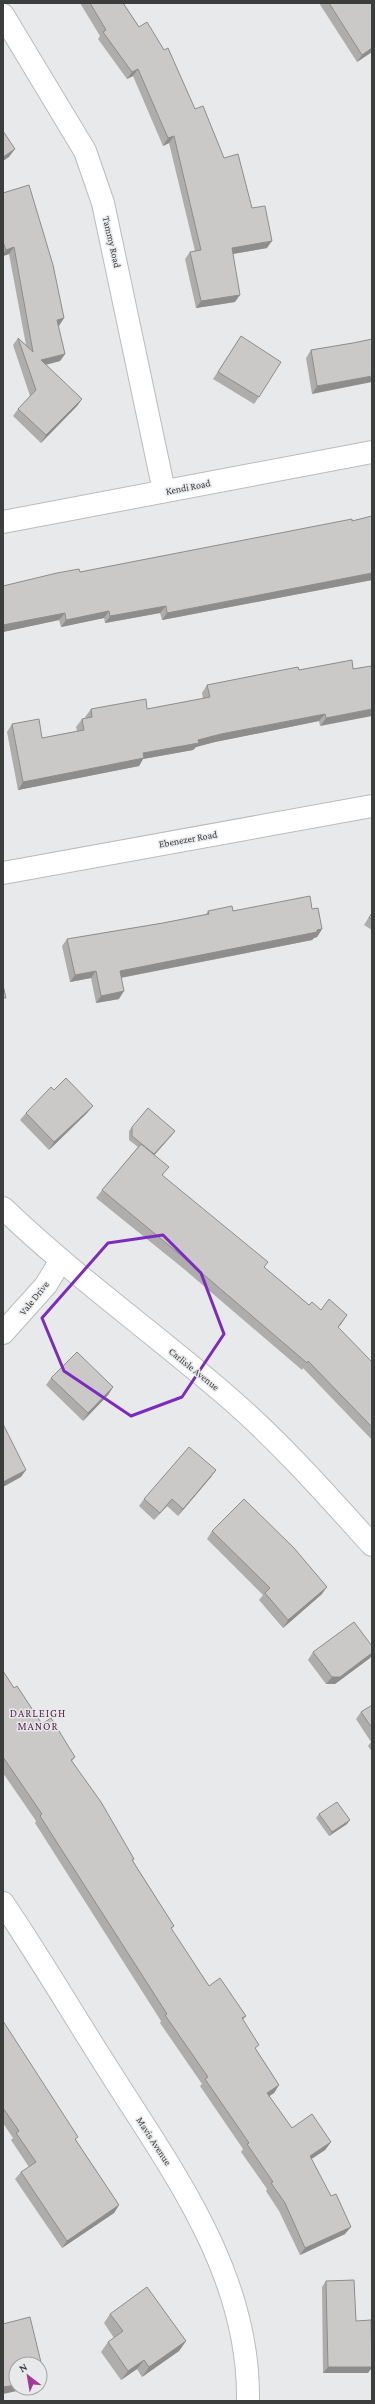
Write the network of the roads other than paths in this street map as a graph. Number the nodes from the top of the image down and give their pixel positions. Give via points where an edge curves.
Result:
1 (3, 15) edge
2 (372, 452) edge
3 (164, 491) junction
4 (3, 522) edge
5 (372, 806) edge
6 (3, 873) edge
7 (3, 1208) edge
8 (61, 1260) junction
9 (3, 1333) edge
10 (372, 1545) edge
11 (3, 1903) edge
12 (248, 2401) edge

1 - 3 street, Tammy Road via 85,151 103,203
2 - 3 street, Kendi Road
3 - 4 street, Kendi Road
5 - 6 street, Ebenezer Road
7 - 8 street, Carlisle Avenue
8 - 9 street, Vale Drive via 46,1285
8 - 10 street, Carlisle Avenue via 229,1398 305,1472
11 - 12 street, Mavis Avenue via 183,2186 221,2261 239,2315 244,2343

